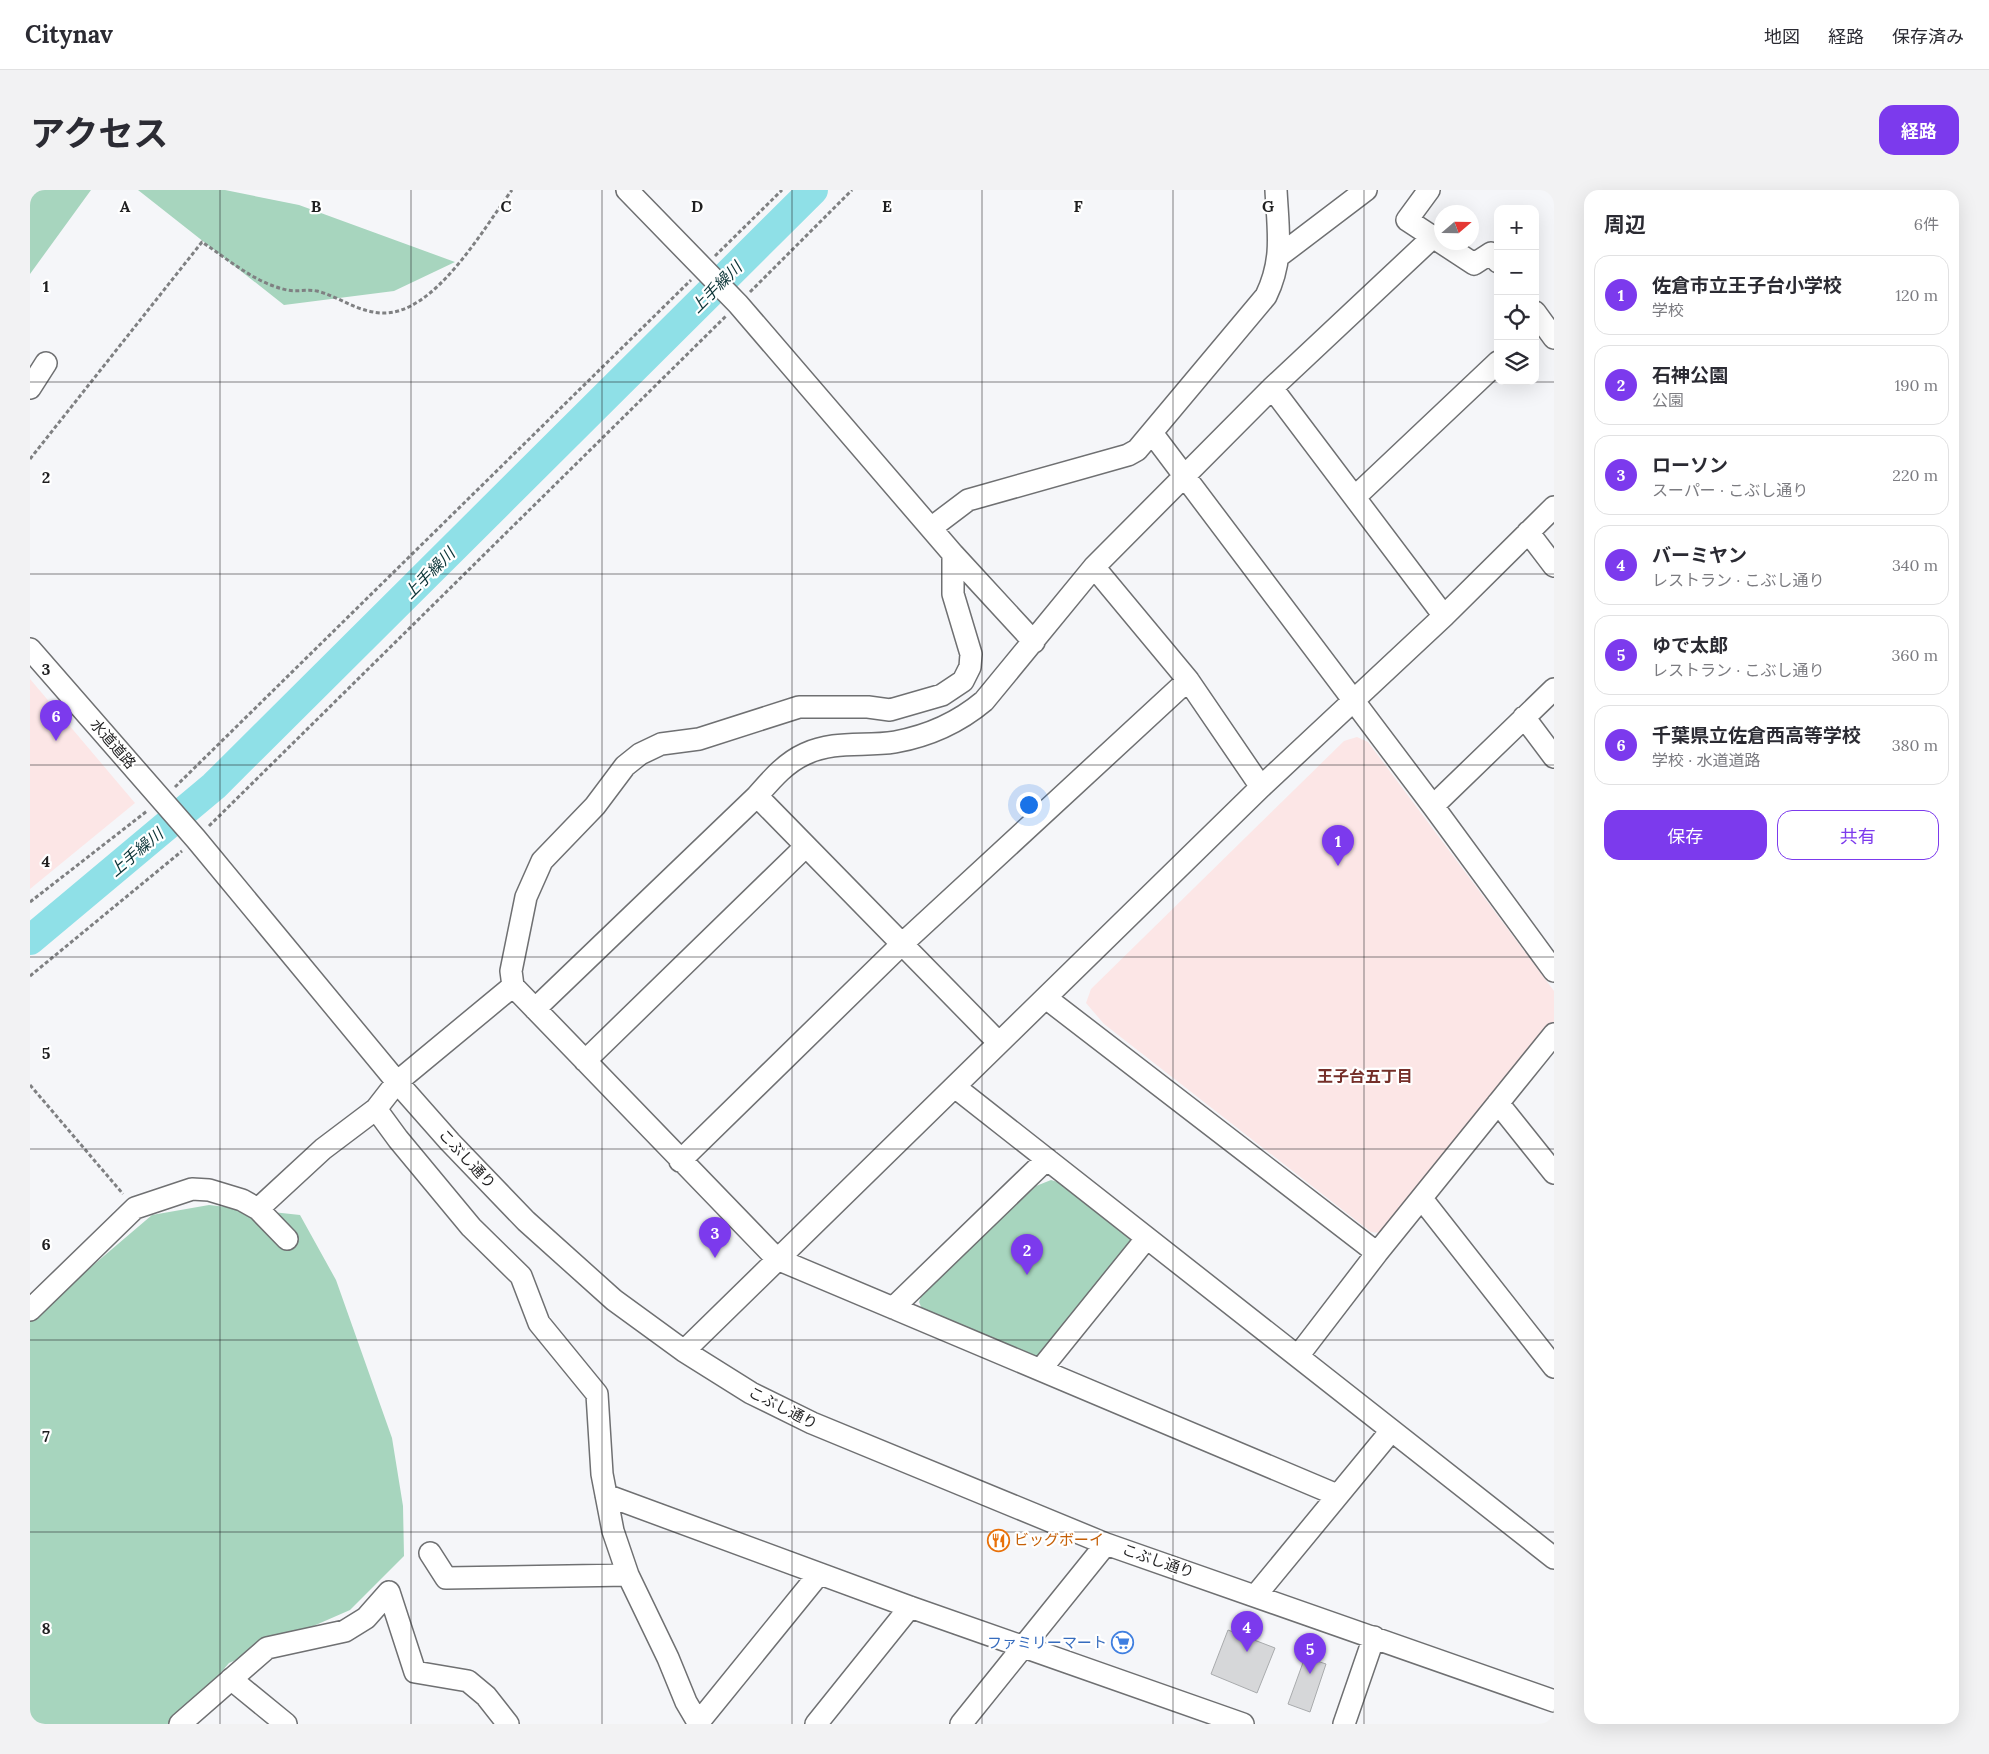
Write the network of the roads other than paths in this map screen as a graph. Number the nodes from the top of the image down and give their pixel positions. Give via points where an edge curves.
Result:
1 (628, 190) edge
2 (1276, 190) edge
3 (1366, 190) edge
4 (1430, 190) edge
5 (1433, 237) junction
6 (1279, 256) junction
7 (1494, 257) edge
8 (1539, 322) edge
9 (1554, 338) edge
10 (46, 363) dead end
11 (1494, 366) edge
12 (30, 388) edge
13 (1272, 388) junction
14 (1152, 433) junction
15 (1185, 475) junction
16 (1355, 497) junction
17 (1554, 506) edge
18 (931, 528) junction
19 (1528, 532) junction
20 (953, 554) junction
21 (1554, 566) edge
22 (1094, 567) junction
23 (1444, 616) junction
24 (1034, 642) junction
25 (30, 649) edge
26 (1188, 680) junction
27 (1554, 688) edge
28 (1353, 700) junction
29 (1524, 718) junction
30 (1554, 758) edge
31 (1261, 786) junction
32 (757, 796) junction
33 (1433, 806) junction
34 (196, 839) joint
35 (806, 846) junction
36 (901, 945) junction
37 (1554, 971) edge
38 (513, 986) junction
39 (1046, 998) junction
40 (536, 1009) junction
41 (1554, 1034) edge
42 (998, 1043) junction
43 (585, 1061) junction
44 (397, 1082) junction
45 (955, 1087) junction
46 (1498, 1103) junction
47 (376, 1109) junction
48 (1047, 1159) junction
49 (680, 1160) junction
50 (1554, 1173) edge
51 (1422, 1199) junction
52 (258, 1209) junction
53 (287, 1239) dead end
54 (1146, 1239) junction
55 (1377, 1253) junction
56 (777, 1259) junction
57 (893, 1308) junction
58 (30, 1310) edge
59 (684, 1351) junction
60 (1298, 1356) junction
61 (1554, 1367) edge
62 (1041, 1369) junction
63 (1391, 1431) junction
64 (606, 1495) junction
65 (1338, 1495) junction
66 (1106, 1544) junction
67 (430, 1553) dead end
68 (1554, 1558) edge
69 (819, 1574) junction
70 (628, 1575) junction
71 (1256, 1595) junction
72 (910, 1608) junction
73 (1374, 1637) junction
74 (1022, 1646) junction
75 (230, 1679) junction
76 (1554, 1701) edge
77 (180, 1724) edge
78 (286, 1724) edge
79 (508, 1724) edge
80 (698, 1724) edge
81 (816, 1724) edge
82 (961, 1724) edge
83 (1243, 1724) edge
84 (1344, 1724) edge

1 - 18 street via 738,304
2 - 6 street
3 - 6 street
4 - 5 street via 1406,220
5 - 7 street via 1474,264 1491,253
5 - 13 street
6 - 14 street via 1276,276 1266,296
8 - 9 street
10 - 12 street
11 - 16 street
13 - 15 street
13 - 16 street
14 - 15 street
14 - 18 street via 1128,455 968,500
15 - 22 street
15 - 28 street
16 - 23 street
17 - 19 street
18 - 20 street
19 - 21 street
19 - 23 street
20 - 24 street
20 - 38 street via 953,594 970,654 970,667 962,681 942,695 890,710 800,707 700,739 660,744 640,754 625,766 595,806 542,861 526,897 511,971
22 - 24 street
22 - 26 street
23 - 28 street
24 - 32 street via 968,715 929,733 894,742 822,747 803,754 782,769
25 - 34 street, 水道道路
26 - 31 street
26 - 36 street
27 - 29 street
28 - 31 street
28 - 33 street
29 - 30 street
29 - 33 street
31 - 39 street
32 - 35 street
32 - 40 street
33 - 37 street
34 - 44 street, こぶし通り
35 - 36 street
35 - 43 street
36 - 42 street
36 - 49 street
38 - 40 street
38 - 44 street
39 - 42 street
39 - 55 street
40 - 43 street
41 - 46 street
42 - 45 street
43 - 49 street
44 - 47 street
44 - 59 street, こぶし通り via 526,1222 614,1300
45 - 48 street
45 - 56 street
46 - 50 street
46 - 51 street
47 - 52 street via 323,1149
47 - 64 street via 471,1227 521,1276 539,1323 596,1394
48 - 54 street
48 - 57 street
49 - 56 street
51 - 55 street
51 - 61 street
52 - 53 street
52 - 58 street via 242,1200 209,1190 192,1189 135,1208
54 - 60 street
54 - 62 street
55 - 60 street
56 - 57 street
56 - 59 street
57 - 62 street
59 - 66 street, こぶし通り via 752,1393 812,1423
60 - 63 street
62 - 65 street
63 - 65 street
63 - 68 street
64 - 69 street
64 - 70 street via 613,1531
65 - 71 street
66 - 71 street, こぶし通り
66 - 74 street
67 - 70 street via 446,1578
69 - 72 street
69 - 80 street
70 - 80 street
71 - 73 street, こぶし通り
72 - 74 street
72 - 81 street
73 - 76 street, こぶし通り
73 - 84 street
74 - 82 street
74 - 83 street
75 - 77 street
75 - 78 street
75 - 79 street via 267,1648 345,1631 366,1618 388,1592 415,1672 468,1681 486,1696

